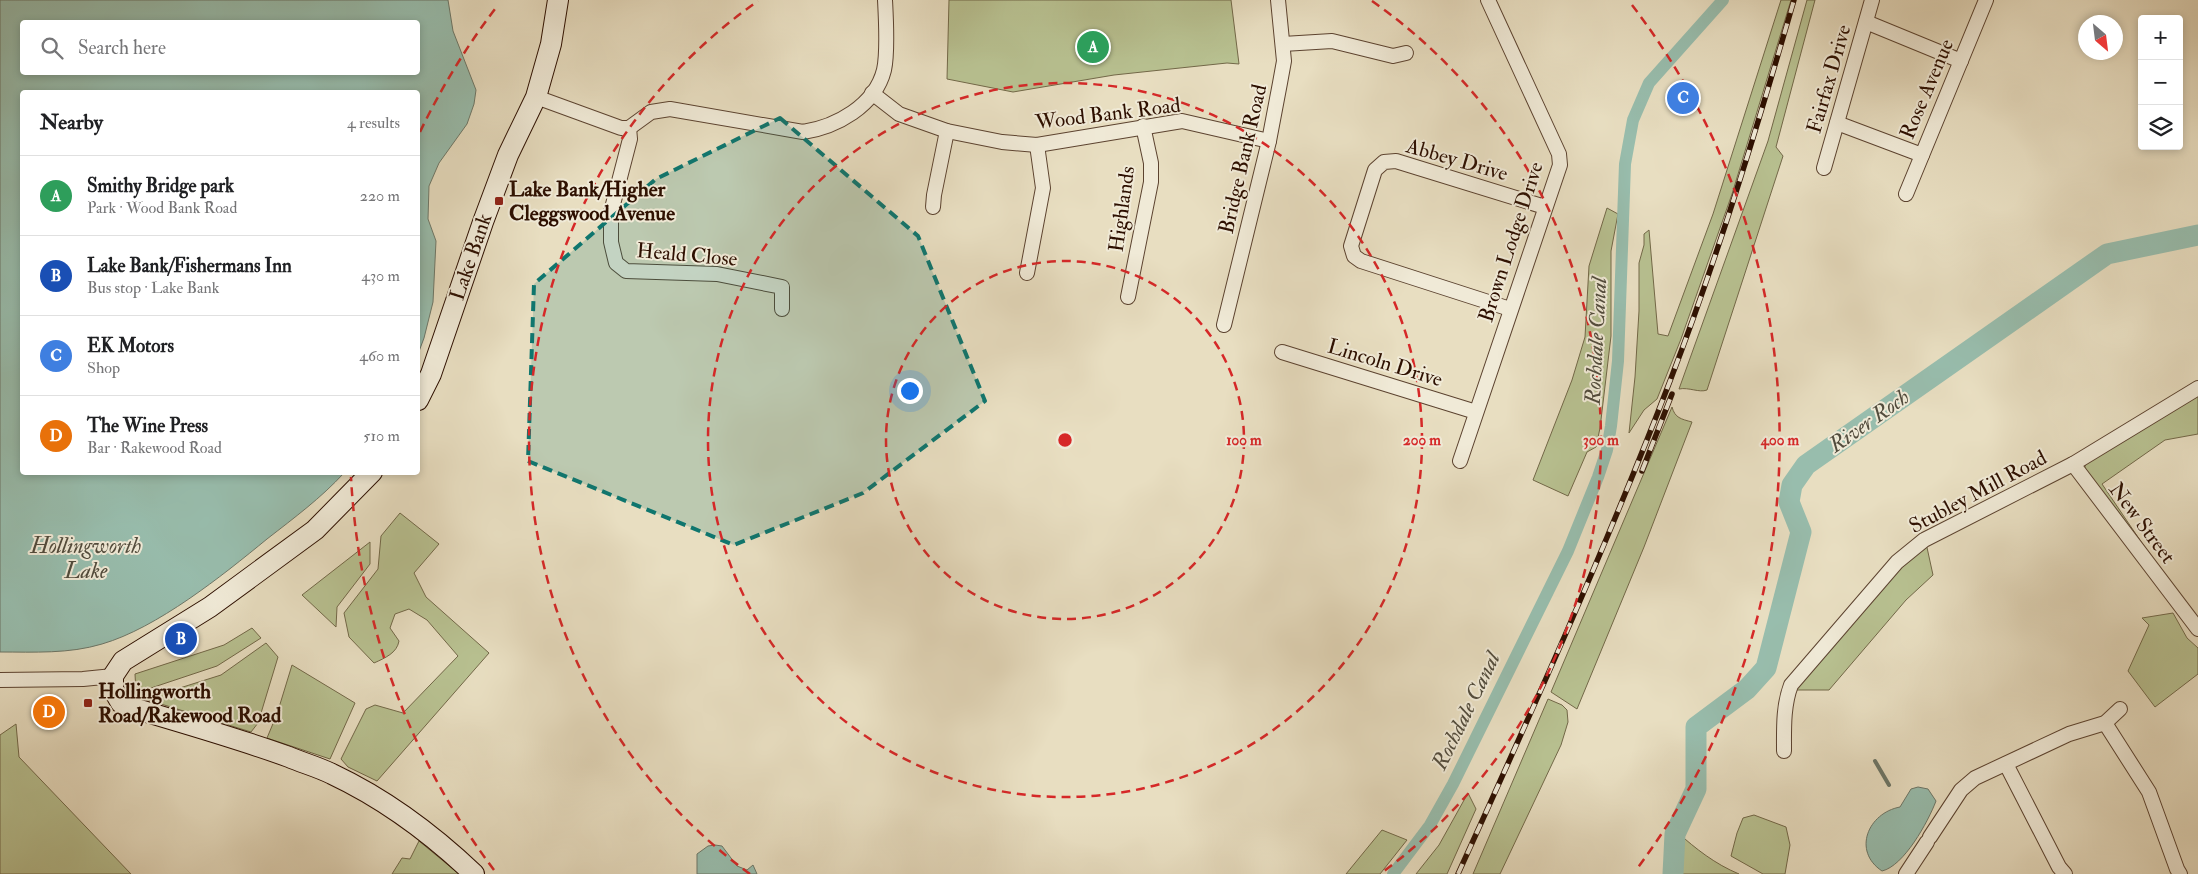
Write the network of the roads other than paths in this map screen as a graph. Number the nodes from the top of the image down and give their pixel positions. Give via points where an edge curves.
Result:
1 (558, 0) edge
2 (885, 0) edge
3 (1278, 0) edge
4 (1488, 0) edge
5 (1872, 0) edge
6 (1986, 0) edge
7 (1866, 22) junction
8 (1282, 44) junction
9 (1406, 53) dead end
10 (1961, 61) junction
11 (872, 93) junction
12 (536, 97) junction
13 (1837, 123) junction
14 (1143, 126) junction
15 (629, 128) junction
16 (946, 131) junction
17 (1269, 141) junction
18 (1037, 145) junction
19 (1922, 155) junction
20 (1824, 168) dead end
21 (1906, 194) dead end
22 (1546, 206) junction
23 (934, 207) dead end
24 (1027, 272) dead end
25 (1128, 297) dead end
26 (1510, 308) junction
27 (782, 309) dead end
28 (1224, 324) dead end
29 (1282, 352) dead end
30 (2198, 388) edge
31 (420, 396) edge
32 (1476, 412) junction
33 (1460, 461) dead end
34 (2073, 464) junction
35 (369, 475) edge
36 (2198, 629) edge
37 (113, 676) junction
38 (0, 680) edge
39 (2120, 709) dead end
40 (2105, 722) junction
41 (1784, 751) dead end
42 (2006, 764) junction
43 (2175, 872) edge
44 (474, 874) edge
45 (1906, 874) edge
46 (2064, 874) edge

1 - 12 main road, Lake Bank via 551,44
2 - 11 street via 884,68
3 - 8 street, Bridge Bank Road
4 - 22 street, Brown Lodge Drive via 1559,154 1557,176
5 - 7 street, Fairfax Drive
6 - 10 street, Rose Avenue
7 - 10 street
7 - 13 street, Fairfax Drive
8 - 9 street via 1332,41 1393,56
8 - 17 street, Bridge Bank Road via 1284,61
10 - 19 street, Rose Avenue
11 - 15 street via 855,111 837,123 803,132 670,110 651,112
11 - 16 street, Wood Bank Road via 899,114
12 - 15 street via 621,128
12 - 31 main road, Lake Bank via 508,155 432,374
13 - 19 street
13 - 20 street, Fairfax Drive
14 - 17 street, Wood Bank Road via 1182,121
14 - 18 street, Wood Bank Road
14 - 25 street, Highlands via 1151,163 1151,182
15 - 27 street, Heald Close via 630,139 611,212 611,242 616,263 626,271 716,274 782,287
16 - 18 street, Wood Bank Road
16 - 23 street
17 - 28 street, Bridge Bank Road
18 - 24 street via 1043,188
19 - 21 street, Rose Avenue
22 - 26 street, Brown Lodge Drive
22 - 26 street, Abbey Drive via 1396,161 1384,162 1375,170 1352,246 1354,256 1361,262
26 - 32 street, Brown Lodge Drive
29 - 32 street, Lincoln Drive
30 - 34 street, Stubley Mill Road
32 - 33 street, Brown Lodge Drive
34 - 36 street, New Street
34 - 41 street, Stubley Mill Road via 1924,540 1897,562 1791,685 1786,704
35 - 37 main road via 315,530 210,607 122,661
37 - 38 street
37 - 44 main road via 113,689 121,703 261,747 330,773 369,793 454,854
39 - 40 street
40 - 42 street via 2069,734
40 - 43 street via 2148,792
42 - 45 street via 1975,778 1961,790
42 - 46 street

